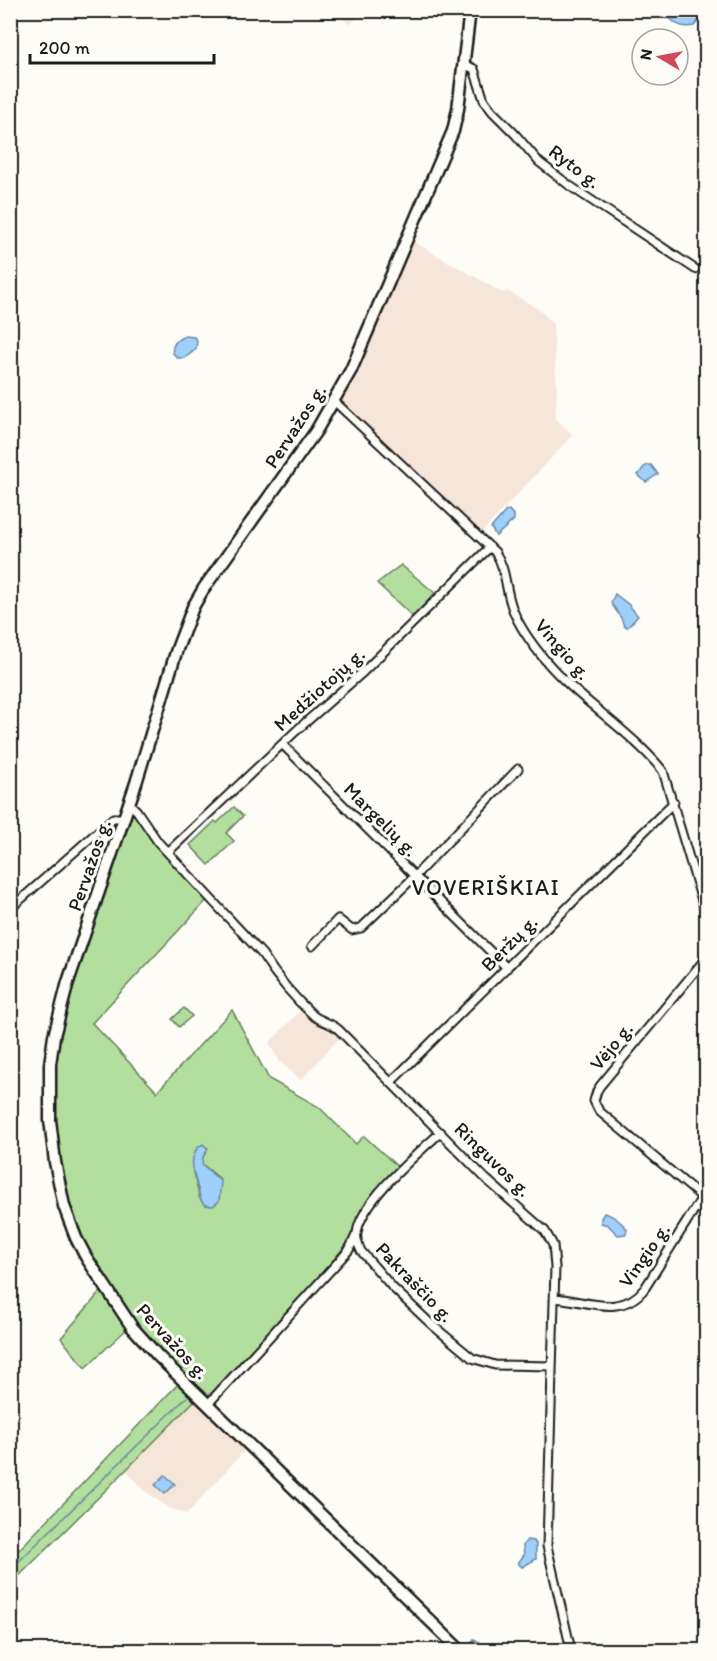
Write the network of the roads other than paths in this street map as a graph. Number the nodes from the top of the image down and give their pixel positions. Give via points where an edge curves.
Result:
1 (470, 10) edge
2 (464, 64) junction
3 (695, 269) dead end
4 (334, 400) junction
5 (490, 547) junction
6 (283, 744) junction
7 (518, 769) dead end
8 (674, 802) junction
9 (129, 803) junction
10 (124, 818) junction
11 (168, 852) junction
12 (414, 875) junction
13 (10, 909) edge
14 (706, 914) edge
15 (312, 946) dead end
16 (706, 958) edge
17 (507, 968) junction
18 (392, 1082) junction
19 (441, 1131) junction
20 (705, 1195) edge
21 (357, 1232) junction
22 (348, 1250) junction
23 (361, 1251) junction
24 (555, 1298) junction
25 (552, 1366) junction
26 (208, 1404) junction
27 (460, 1650) edge
28 (571, 1650) edge

1 - 2 main road, Pervažos g.
2 - 3 street, Ryto g. via 474,69 484,100 492,111 539,162
2 - 4 main road, Pervažos g. via 449,140 360,350
4 - 5 street, Vingio g.
4 - 9 main road, Pervažos g. via 193,607
5 - 6 street, Medžiotojų g.
5 - 8 street, Vingio g. via 503,566 511,604 526,634 561,677 649,754 663,771
6 - 11 street, Medžiotojų g.
6 - 12 street, Margelių g.
7 - 12 street
8 - 14 street, Vingio g.
8 - 17 street, Beržų g.
9 - 10 main road, Pervažos g.
9 - 11 street, Ringuvos g.
10 - 13 street via 113,818
10 - 26 main road, Pervažos g. via 68,982 54,1036 49,1090 55,1162 64,1206 76,1238 120,1311 158,1356
11 - 18 street, Ringuvos g. via 315,1017 339,1030
12 - 15 street via 361,928 352,930 338,919
12 - 17 street, Margelių g.
16 - 20 street, Vėjo g. via 615,1068 594,1101 599,1111
17 - 18 street, Beržų g.
18 - 19 street, Ringuvos g.
19 - 21 street, Pakraščio g. via 376,1197
19 - 24 street, Ringuvos g. via 550,1238
20 - 24 street, Vingio g. via 634,1300 613,1306
21 - 22 street
21 - 23 street, Pakraščio g.
22 - 23 street
22 - 26 street
23 - 25 street, Pakraščio g. via 392,1287 472,1358 495,1365
24 - 25 street, Ringuvos g.
25 - 28 street, Ringuvos g. via 547,1546
26 - 27 main road, Pervažos g.

